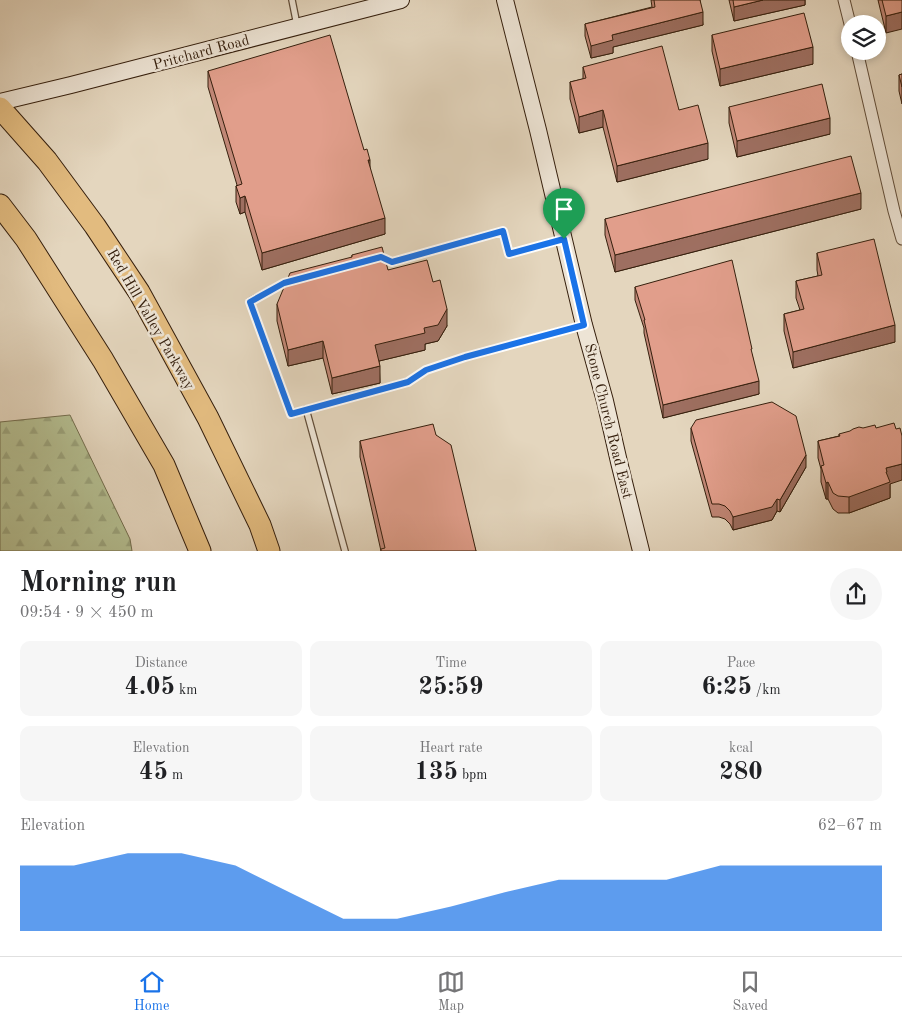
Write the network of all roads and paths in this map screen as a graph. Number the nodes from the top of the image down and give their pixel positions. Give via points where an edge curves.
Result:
1 (292, 0) edge
2 (401, 0) edge
3 (505, 0) edge
4 (844, 0) edge
5 (848, 15) edge
6 (298, 27) junction
7 (859, 60) edge
8 (0, 102) edge
9 (0, 108) edge
10 (0, 205) edge
11 (564, 239) junction
12 (902, 240) edge
13 (372, 260) edge
14 (301, 278) edge
15 (584, 325) junction
16 (306, 409) junction
17 (200, 551) edge
18 (269, 551) edge
19 (345, 551) edge
20 (642, 551) edge

1 - 6 lane
2 - 6 main road, Pritchard Road
3 - 11 main road, Stone Church Road East
4 - 5 street
6 - 8 main road, Pritchard Road
7 - 12 street
9 - 18 highway, Red Hill Valley Parkway via 48,161 139,292 208,418 260,525
10 - 17 highway via 26,239 108,368 164,465
11 - 13 lane via 509,254 503,231 392,262 381,257
11 - 15 main road, Stone Church Road East
14 - 16 lane via 284,283 250,302 291,414
15 - 16 lane via 465,357 426,370 408,382
15 - 20 main road, Stone Church Road East
16 - 19 lane

